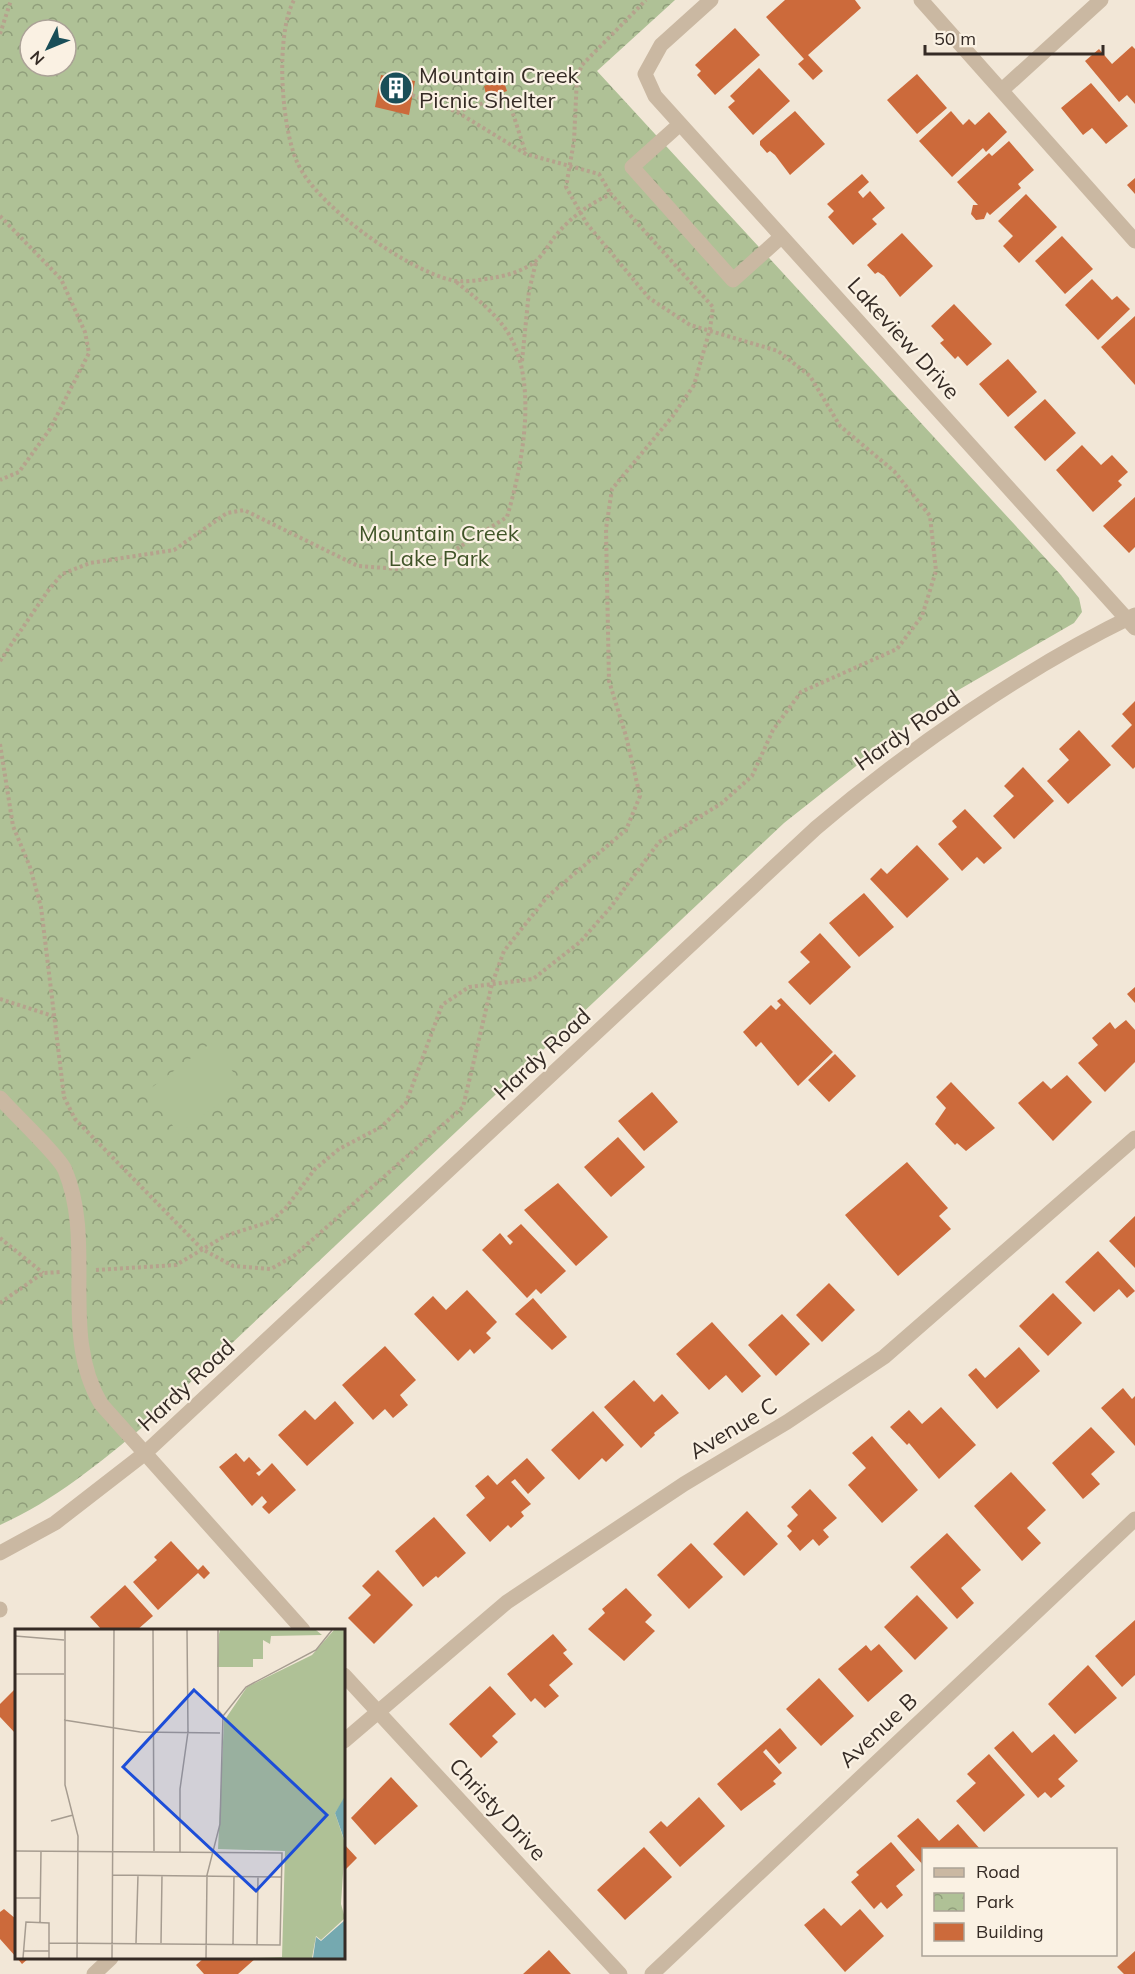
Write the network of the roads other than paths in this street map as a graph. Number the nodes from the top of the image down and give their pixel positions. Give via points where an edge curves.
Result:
1 (711, 0) edge
2 (921, 0) edge
3 (1101, 0) edge
4 (1002, 90) junction
5 (680, 124) junction
6 (782, 237) junction
7 (1135, 241) edge
8 (1132, 620) edge
9 (0, 1098) edge
10 (1135, 1138) edge
11 (144, 1454) junction
12 (1135, 1519) edge
13 (0, 1553) edge
14 (302, 1629) edge
15 (345, 1676) edge
16 (376, 1711) junction
17 (345, 1740) edge
18 (110, 1959) edge
19 (93, 1974) edge
20 (620, 1974) edge
21 (652, 1974) edge

1 - 5 street, Lakeview Drive via 661,45 645,75 655,96
2 - 4 street
3 - 4 street
4 - 7 street
5 - 6 street, Lakeview Drive
5 - 6 street via 632,167 733,280
6 - 8 street, Lakeview Drive
8 - 11 street, Hardy Road via 1003,689 868,784 816,828
9 - 11 street via 64,1167 78,1211 82,1353 88,1383 100,1404
10 - 16 street, Avenue C via 884,1357 507,1602
11 - 13 street, Hardy Road via 55,1524
11 - 14 street
12 - 21 street, Avenue B
15 - 16 street, Christy Drive
16 - 17 street, Avenue C
16 - 20 street, Christy Drive
18 - 19 street

